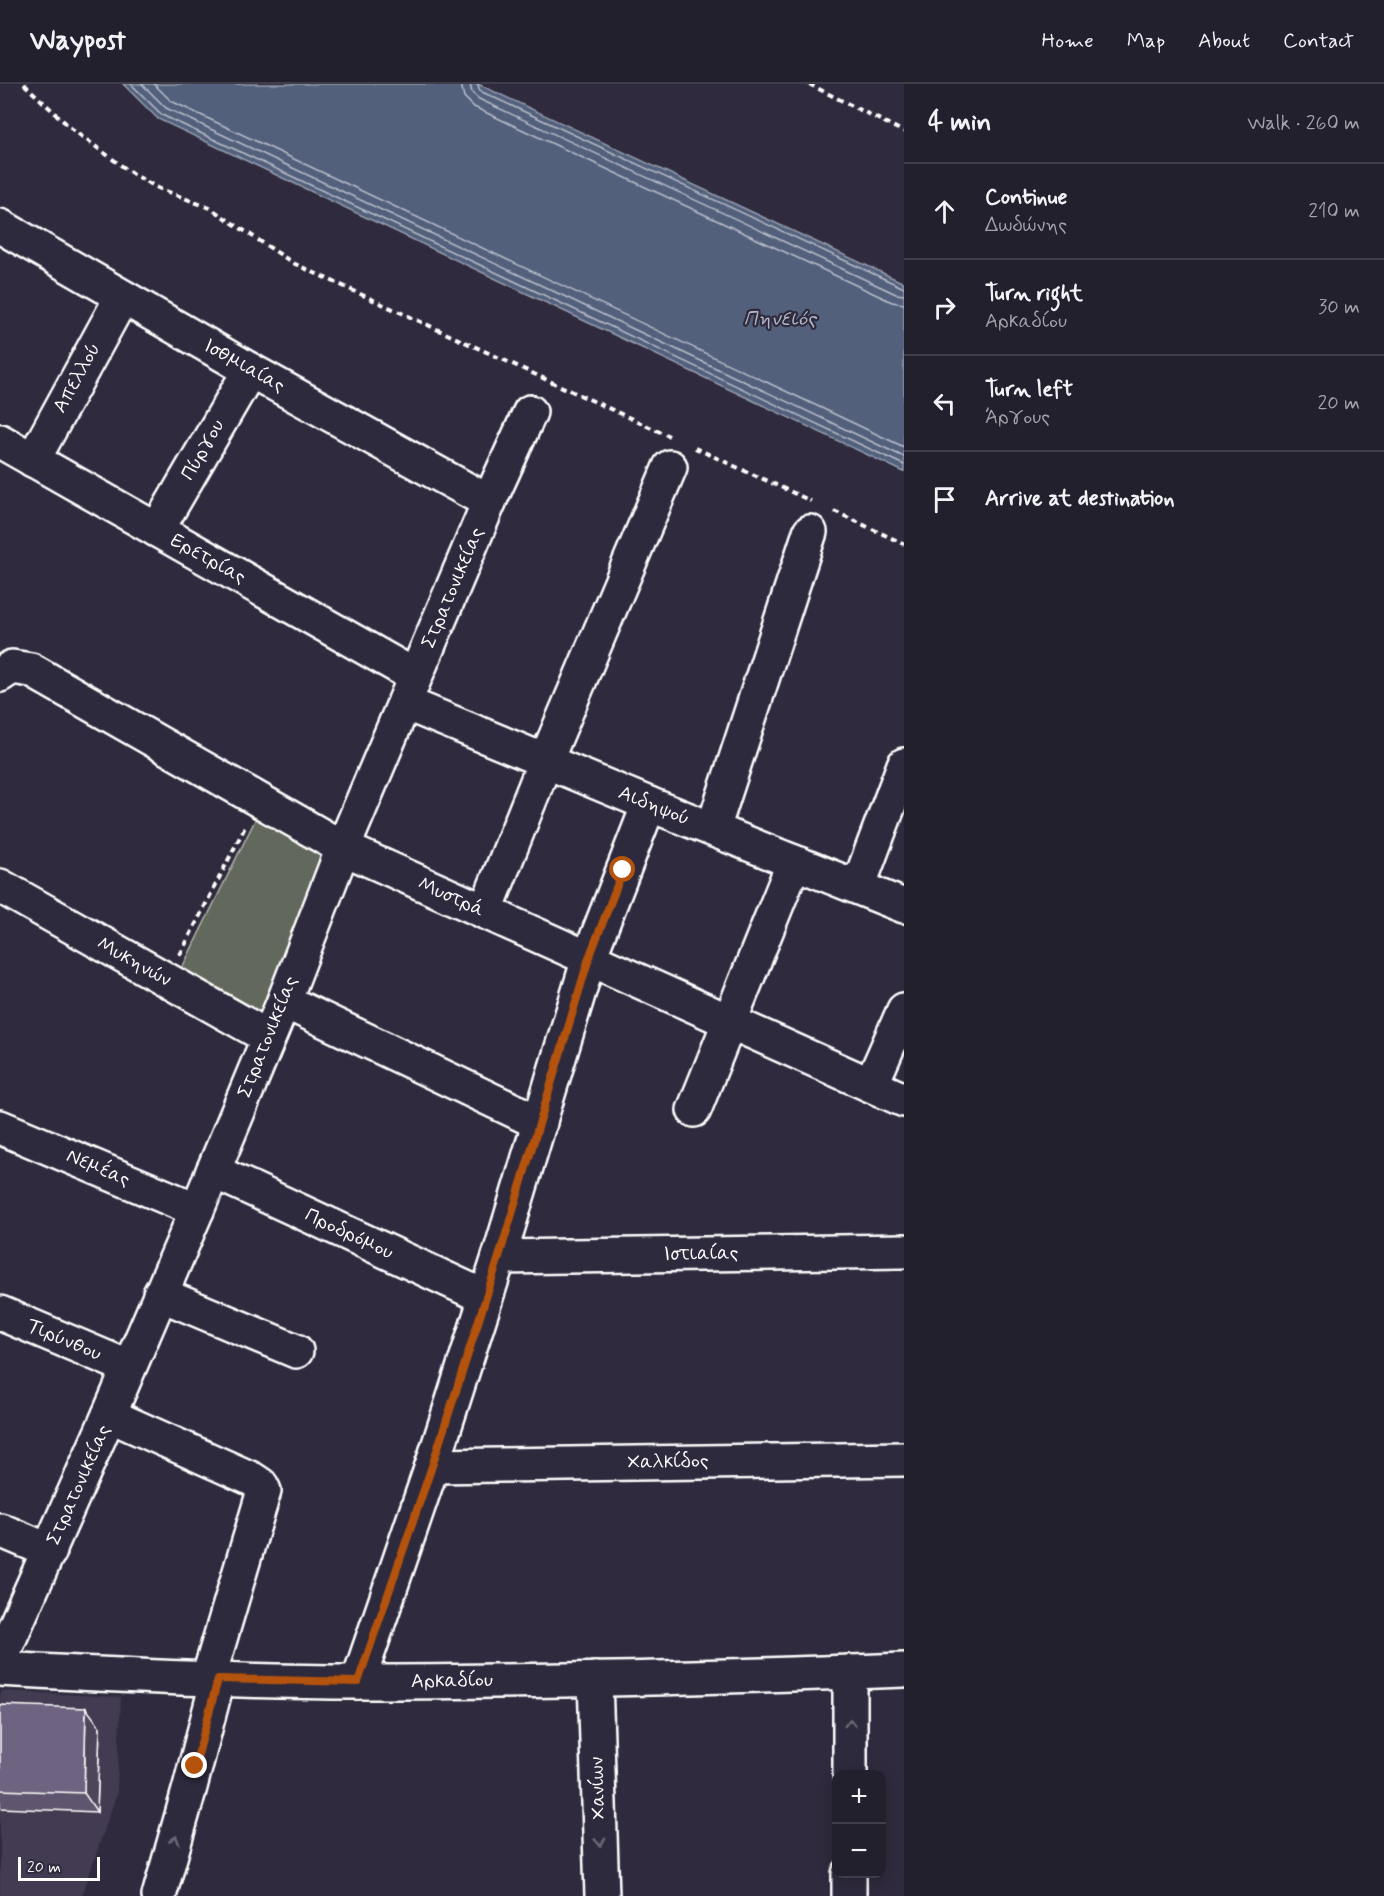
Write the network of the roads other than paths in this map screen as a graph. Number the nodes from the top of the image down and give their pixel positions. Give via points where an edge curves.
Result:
1 (0, 226) edge
2 (122, 297) junction
3 (250, 370) junction
4 (530, 412) dead end
5 (0, 441) edge
6 (678, 450) road end
7 (33, 460) junction
8 (489, 502) junction
9 (818, 515) road end
10 (157, 530) junction
11 (6, 671) edge
12 (410, 690) junction
13 (545, 762) junction
14 (904, 765) edge
15 (649, 804) junction
16 (713, 829) junction
17 (343, 848) junction
18 (794, 862) junction
19 (0, 886) edge
20 (858, 887) junction
21 (904, 906) edge
22 (485, 912) junction
23 (589, 958) junction
24 (284, 1001) junction
25 (904, 1010) edge
26 (730, 1022) junction
27 (268, 1037) junction
28 (872, 1085) junction
29 (904, 1100) edge
30 (694, 1110) dead end
31 (540, 1123) junction
32 (0, 1127) edge
33 (213, 1171) junction
34 (197, 1210) junction
35 (904, 1251) edge
36 (499, 1257) junction
37 (160, 1294) junction
38 (485, 1297) junction
39 (0, 1313) edge
40 (296, 1351) dead end
41 (128, 1366) junction
42 (109, 1415) junction
43 (904, 1459) edge
44 (432, 1466) junction
45 (0, 1530) edge
46 (50, 1551) junction
47 (0, 1660) edge
48 (0, 1670) edge
49 (904, 1670) edge
50 (850, 1672) junction
51 (213, 1679) junction
52 (595, 1679) junction
53 (358, 1682) junction
54 (850, 1770) edge
55 (849, 1878) edge
56 (159, 1896) edge
57 (602, 1896) edge
58 (849, 1896) edge

1 - 2 street, Ισθμιαίας
2 - 3 street, Ισθμιαίας
2 - 7 street, Απελλού
3 - 8 street, Ισθμιαίας
3 - 10 street, Πύργου
4 - 8 street, Στρατονικείας
5 - 7 street, Ερετρίας
6 - 13 street
7 - 10 street, Ερετρίας
8 - 12 street, Στρατονικείας
9 - 16 street
10 - 12 street, Ερετρίας
11 - 17 street, Μυστρά via 31,670
12 - 13 street, Αιδηψού
12 - 17 street, Στρατονικείας
13 - 15 street, Αιδηψού
13 - 22 street
14 - 20 street
15 - 16 street, Αιδηψού
15 - 23 street
16 - 18 street, Αιδηψού
17 - 22 street, Μυστρά
17 - 24 street, Στρατονικείας
18 - 20 street, Αιδηψού
18 - 26 street
19 - 27 street, Μυκηνών
20 - 21 street, Αιδηψού
22 - 23 street, Μυστρά
23 - 26 street, Μυστρά
23 - 31 street
24 - 27 street, Στρατονικείας
24 - 31 street
25 - 28 street
26 - 28 street, Μυστρά
26 - 30 street
27 - 33 street, Στρατονικείας
28 - 29 street, Μυστρά
31 - 36 street
32 - 34 street, Νεμέας
33 - 34 street, Στρατονικείας
33 - 38 street, Προδρόμου
34 - 37 street, Στρατονικείας
35 - 36 street, Ιστιαίας
36 - 38 street
37 - 40 street
37 - 41 street, Στρατονικείας
38 - 44 street
39 - 41 street, Τιρύνθου
41 - 42 street, Στρατονικείας
42 - 46 street, Στρατονικείας
42 - 51 street via 252,1479 264,1491
43 - 44 street, Χαλκίδος
44 - 53 street
45 - 46 street
46 - 47 street, Στρατονικείας
48 - 51 street, Αρκαδίου
49 - 50 street, Αρκαδίου
50 - 52 street, Αρκαδίου
54 -> 50 street
51 - 53 street, Αρκαδίου
56 -> 51 street via 190,1787
52 - 53 street, Αρκαδίου
52 -> 57 street, Χανίων
55 - 58 street

